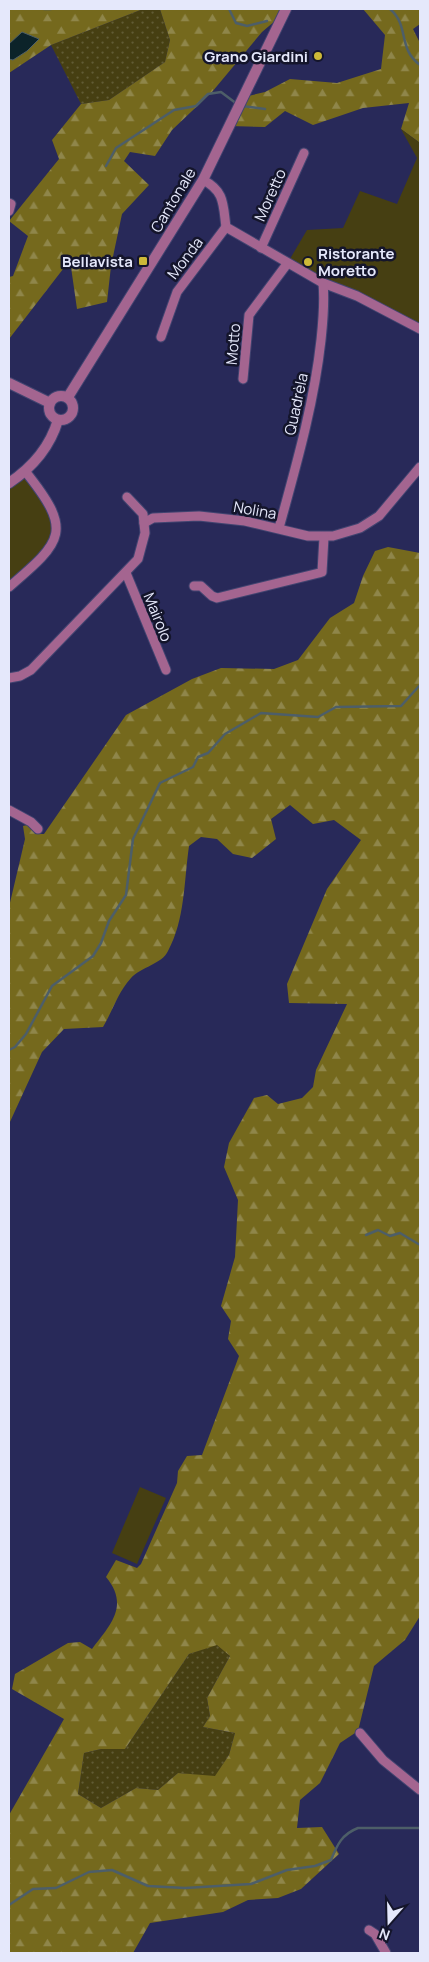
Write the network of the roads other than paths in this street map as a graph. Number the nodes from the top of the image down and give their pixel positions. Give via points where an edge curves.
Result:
1 (286, 9) edge
2 (304, 153) dead end
3 (203, 180) junction
4 (9, 203) edge
5 (9, 210) edge
6 (226, 227) junction
7 (261, 248) junction
8 (287, 264) junction
9 (323, 283) junction
10 (420, 329) edge
11 (161, 337) dead end
12 (243, 380) dead end
13 (9, 383) edge
14 (68, 398) junction
15 (50, 403) junction
16 (58, 420) junction
17 (420, 467) edge
18 (25, 471) junction
19 (9, 483) edge
20 (126, 497) dead end
21 (144, 523) junction
22 (278, 528) junction
23 (324, 537) junction
24 (126, 573) junction
25 (194, 586) dead end
26 (9, 587) edge
27 (166, 670) dead end
28 (10, 679) edge
29 (9, 810) edge
30 (38, 829) dead end
31 (360, 1733) dead end
32 (420, 1790) edge
33 (369, 1930) dead end
34 (386, 1953) edge

1 - 3 street, Cantonale
2 - 7 street, Moretto
3 - 6 street via 218,189 221,195
3 - 14 street, Cantonale
4 - 5 street
6 - 7 street, Moretto
6 - 11 street, Monda via 177,292
7 - 8 street, Moretto
8 - 9 street, Moretto
8 - 12 street, Motto via 249,316
9 - 10 street, Moretto via 357,296
9 - 22 street, Quadrèla via 324,310 310,411
13 - 15 street
14 - 15 street via 56,397
14 - 16 street via 74,411 66,420
15 - 16 street via 50,413
16 - 18 street via 46,447
17 - 23 street, Nolina via 379,516 360,528
18 - 19 street
18 - 26 street via 51,507 57,534 49,550
20 - 21 street via 143,514
21 - 22 street, Nolina via 153,518 199,516
21 - 24 street via 143,546 138,559
22 - 23 street, Nolina
23 - 25 street via 324,566 319,574 218,598 201,586
24 - 27 street, Mairolo
24 - 28 street via 31,670
29 - 30 street
31 - 32 street via 383,1760
33 - 34 street

